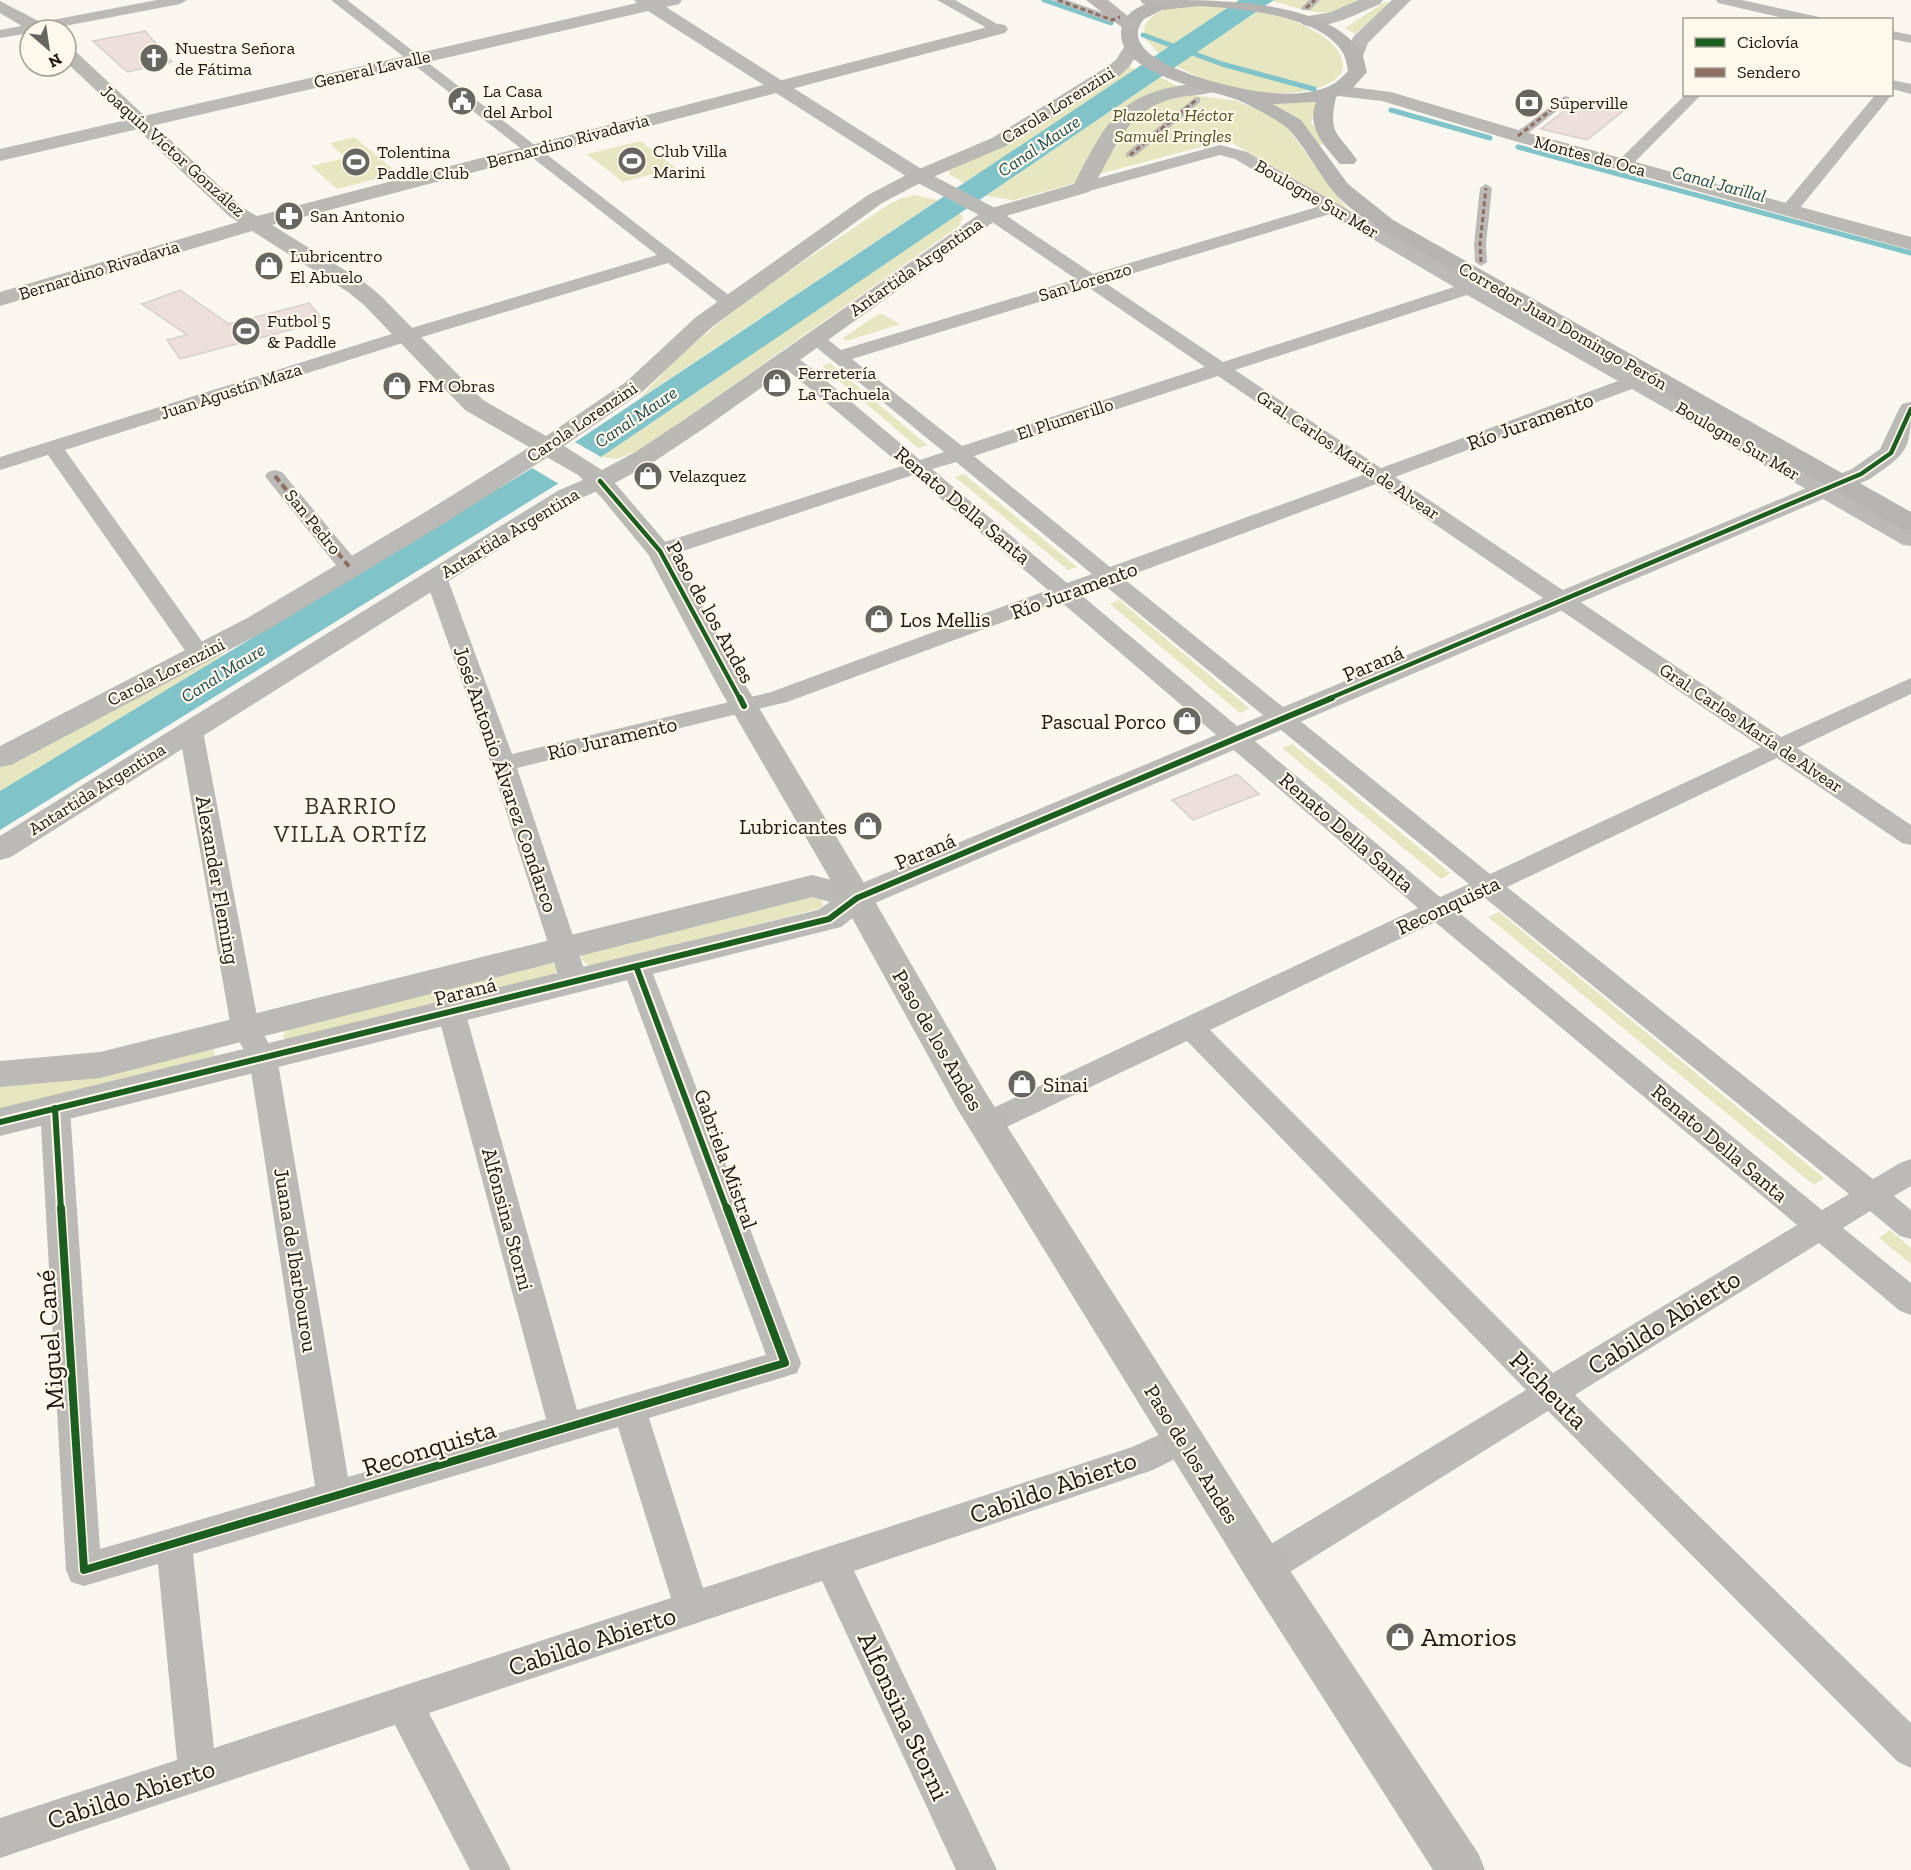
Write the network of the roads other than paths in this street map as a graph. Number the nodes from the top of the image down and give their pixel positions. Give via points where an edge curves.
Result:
1 (180, 0) edge
2 (338, 0) edge
3 (673, 0) edge
4 (944, 0) edge
5 (1058, 0) edge
6 (1071, 0) edge
7 (1149, 0) edge
8 (1374, 0) edge
9 (1402, 0) edge
10 (1723, 0) edge
11 (1791, 0) edge
12 (1200, 1) edge
13 (647, 3) edge
14 (1173, 3) junction
15 (1098, 5) edge
16 (0, 6) edge
17 (1310, 9) edge
18 (1775, 16) edge
19 (22, 18) edge
20 (1794, 18) edge
21 (78, 20) edge
22 (1125, 21) junction
23 (999, 29) joint
24 (18, 31) edge
25 (0, 34) edge
26 (1893, 35) edge
27 (1911, 39) edge
28 (1133, 46) junction
29 (414, 60) junction
30 (78, 63) edge
31 (1356, 65) junction
32 (778, 86) junction
33 (1893, 88) edge
34 (1911, 89) edge
35 (1331, 92) junction
36 (1201, 94) junction
37 (1243, 95) junction
38 (1693, 96) edge
39 (1883, 96) edge
40 (1565, 99) dead end
41 (1409, 103) junction
42 (141, 122) junction
43 (1518, 136) junction
44 (533, 150) junction
45 (1220, 150) joint
46 (0, 155) edge
47 (1130, 155) dead end
48 (1623, 165) junction
49 (919, 176) junction
50 (1082, 188) junction
51 (1486, 188) dead end
52 (1330, 208) junction
53 (983, 209) junction
54 (1789, 210) junction
55 (255, 224) junction
56 (1911, 244) edge
57 (670, 257) junction
58 (1481, 262) junction
59 (1091, 280) junction
60 (1469, 288) junction
61 (0, 299) edge
62 (730, 303) junction
63 (405, 336) junction
64 (814, 338) junction
65 (840, 356) junction
66 (785, 358) junction
67 (1221, 368) junction
68 (1634, 382) junction
69 (1911, 408) edge
70 (52, 447) junction
71 (554, 449) junction
72 (959, 454) junction
73 (0, 464) edge
74 (918, 467) junction
75 (592, 475) junction
76 (275, 476) dead end
77 (1379, 477) junction
78 (1842, 482) junction
79 (1911, 501) edge
80 (1911, 523) edge
81 (1911, 540) edge
82 (660, 551) junction
83 (351, 568) junction
84 (436, 577) junction
85 (1109, 577) junction
86 (1066, 593) junction
87 (1563, 601) junction
88 (199, 654) junction
89 (1911, 685) edge
90 (744, 706) junction
91 (1281, 719) junction
92 (191, 731) junction
93 (1237, 738) junction
94 (1779, 748) junction
95 (0, 758) edge
96 (503, 764) junction
97 (1911, 837) edge
98 (0, 850) edge
99 (1489, 885) junction
100 (857, 898) junction
101 (1438, 910) junction
102 (564, 948) junction
103 (636, 966) junction
104 (574, 981) junction
105 (451, 1011) junction
106 (1190, 1027) junction
107 (245, 1028) junction
108 (263, 1057) junction
109 (0, 1074) edge
110 (55, 1108) junction
111 (0, 1122) edge
112 (986, 1124) junction
113 (1911, 1171) edge
114 (1871, 1195) junction
115 (1821, 1226) junction
116 (1911, 1227) edge
117 (1911, 1302) edge
118 (784, 1363) joint
119 (1550, 1392) junction
120 (629, 1409) junction
121 (565, 1428) junction
122 (1183, 1439) junction
123 (334, 1496) junction
124 (174, 1543) junction
125 (831, 1561) junction
126 (1264, 1568) junction
127 (84, 1570) joint
128 (692, 1608) junction
129 (404, 1704) junction
130 (1911, 1749) edge
131 (197, 1772) junction
132 (0, 1838) edge
133 (491, 1870) edge
134 (977, 1870) edge
135 (1461, 1870) edge

1 - 21 street
2 - 29 street
3 - 13 street, General Lavalle
4 - 23 street
5 - 22 street
6 - 15 street
7 - 14 highway
8 - 17 street via 1336,16
9 - 31 street via 1359,41
10 - 18 street
11 - 18 street
12 - 14 highway
12 - 17 highway
13 - 29 street, General Lavalle
13 - 32 street, Gral. Carlos María de Alvear
14 - 22 highway
15 - 22 highway
16 - 19 main road
17 - 31 highway via 1341,39
18 - 20 street
22 - 28 highway
23 - 32 main road, Bernardino Rivadavia
24 - 25 street
26 - 27 street
28 - 36 highway
28 - 49 main road, Carola Lorenzini via 1112,72 1007,138
29 - 42 street, General Lavalle
29 - 44 street
30 - 42 main road, Joaquín Víctor González
31 - 35 highway via 1353,80
31 - 41 main road, Montes de Oca via 1369,81
32 - 44 main road, Bernardino Rivadavia
32 - 49 street, Gral. Carlos María de Alvear
33 - 34 street
35 - 37 highway via 1285,99
35 - 41 main road, Montes de Oca via 1375,94
35 - 58 highway, Corredor Juan Domingo Perón via 1322,112 1326,132 1370,189 1401,214
36 - 37 highway
36 - 47 street
36 - 50 main road via 1155,98 1126,115 1114,129
37 - 78 highway, Corredor Juan Domingo Perón via 1294,124 1341,188 1386,224
38 - 48 street
39 - 54 street
40 - 43 street
41 - 43 main road, Montes de Oca
42 - 46 street, General Lavalle
42 - 55 main road, Joaquín Víctor González via 236,212
43 - 48 main road, Montes de Oca
44 - 55 main road, Bernardino Rivadavia
44 - 57 street
45 - 50 street, Antartida Argentina
45 - 52 street, Boulogne Sur Mer via 1241,155
48 - 54 main road, Montes de Oca
49 - 53 street, Gral. Carlos María de Alvear
49 - 62 main road, Carola Lorenzini via 875,199
50 - 53 main road, Antartida Argentina
51 - 58 street
52 - 59 street, San Lorenzo
52 - 60 street, Boulogne Sur Mer
53 - 59 street, Gral. Carlos María de Alvear
53 - 64 main road, Antartida Argentina
54 - 56 main road, Montes de Oca
55 - 61 main road, Bernardino Rivadavia
55 - 63 main road, Paso de los Andes via 356,287
57 - 62 street
57 - 63 street, Juan Agustín Maza
58 - 78 highway, Corredor Juan Domingo Perón
59 - 65 street, San Lorenzo
59 - 67 street, Gral. Carlos María de Alvear
60 - 67 street, El Plumerillo
60 - 68 street, Boulogne Sur Mer
62 - 71 main road, Carola Lorenzini via 634,387
63 - 70 street, Juan Agustín Maza
63 - 71 main road, Paso de los Andes via 474,405
64 - 65 street, Renato Della Santa
64 - 66 main road, Antartida Argentina
65 - 72 street, Renato Della Santa
66 - 74 street, Renato Della Santa
66 - 75 main road, Antartida Argentina via 663,445
67 - 72 street, El Plumerillo
67 - 77 street, Gral. Carlos María de Alvear
68 - 77 street, Río Juramento
68 - 78 street, Boulogne Sur Mer
69 - 78 street via 1891,453
70 - 73 street, Juan Agustín Maza
70 - 88 street
71 - 75 main road, Paso de los Andes
71 - 83 street, Carola Lorenzini
72 - 74 street, El Plumerillo
72 - 85 street, Renato Della Santa
74 - 82 street, El Plumerillo
74 - 86 street, Renato Della Santa
75 - 82 main road, Paso de los Andes
75 - 84 street, Antartida Argentina via 568,495
76 - 83 street, San Pedro
77 - 85 street, Río Juramento
77 - 87 street, Gral. Carlos María de Alvear
78 - 79 highway, Corredor Juan Domingo Perón
78 - 80 highway, Corredor Juan Domingo Perón
78 - 81 street, Boulogne Sur Mer
78 - 87 street, Paraná
82 - 90 main road, Paso de los Andes
83 - 88 street, Carola Lorenzini via 260,623
84 - 92 street, Antartida Argentina
84 - 96 street, José Antonio Álvarez Condarco
85 - 86 street, Río Juramento
85 - 91 street, Renato Della Santa
86 - 90 street, Río Juramento via 779,697
86 - 93 street, Renato Della Santa
87 - 91 street, Paraná
87 - 94 street, Gral. Carlos María de Alvear
88 - 95 street, Carola Lorenzini
89 - 94 street, Reconquista
90 - 96 street, Río Juramento
90 - 100 main road, Paso de los Andes
91 - 93 street, Paraná
91 - 99 street, Renato Della Santa
92 - 98 street, Antartida Argentina
92 - 107 street, Alexander Fleming
93 - 100 street, Paraná
93 - 101 street, Renato Della Santa
94 - 97 street, Gral. Carlos María de Alvear
94 - 99 street, Reconquista
96 - 102 street, José Antonio Álvarez Condarco
99 - 101 street, Reconquista
99 - 114 street, Renato Della Santa
100 - 102 street, Paraná via 812,886
100 - 103 street, Paraná via 829,918
100 - 112 main road, Paso de los Andes
101 - 106 street, Reconquista
101 - 115 street, Renato Della Santa
102 - 104 street, José Antonio Álvarez Condarco
102 - 107 street, Paraná
103 - 104 street, Paraná
103 - 118 street, Gabriela Mistral
104 - 105 street, Paraná
105 - 108 street, Paraná
105 - 121 street, Alfonsina Storni
106 - 112 street, Reconquista
106 - 119 street, Picheuta
107 - 108 street, Juana de Ibarbourou
107 - 109 street, Paraná via 100,1065
108 - 110 street, Paraná
108 - 123 street, Juana de Ibarbourou
110 - 111 street, Paraná
110 - 127 street, Miguel Cané
112 - 122 main road, Paso de los Andes
113 - 114 street, Cabildo Abierto
114 - 115 street, Cabildo Abierto
114 - 116 street, Renato Della Santa
115 - 117 street, Renato Della Santa
115 - 119 street, Cabildo Abierto
118 - 120 street, Reconquista
119 - 126 street, Cabildo Abierto
119 - 130 street, Picheuta
120 - 121 street, Reconquista
120 - 128 street
121 - 123 street, Reconquista
122 - 125 street, Cabildo Abierto via 1141,1459
122 - 126 main road, Paso de los Andes
123 - 124 street, Reconquista
124 - 127 street, Reconquista
124 - 131 street
125 - 128 street, Cabildo Abierto
125 - 134 street, Alfonsina Storni
126 - 135 main road, Paso de los Andes
128 - 129 street, Cabildo Abierto
129 - 131 street, Cabildo Abierto
129 - 133 street
131 - 132 street, Cabildo Abierto

